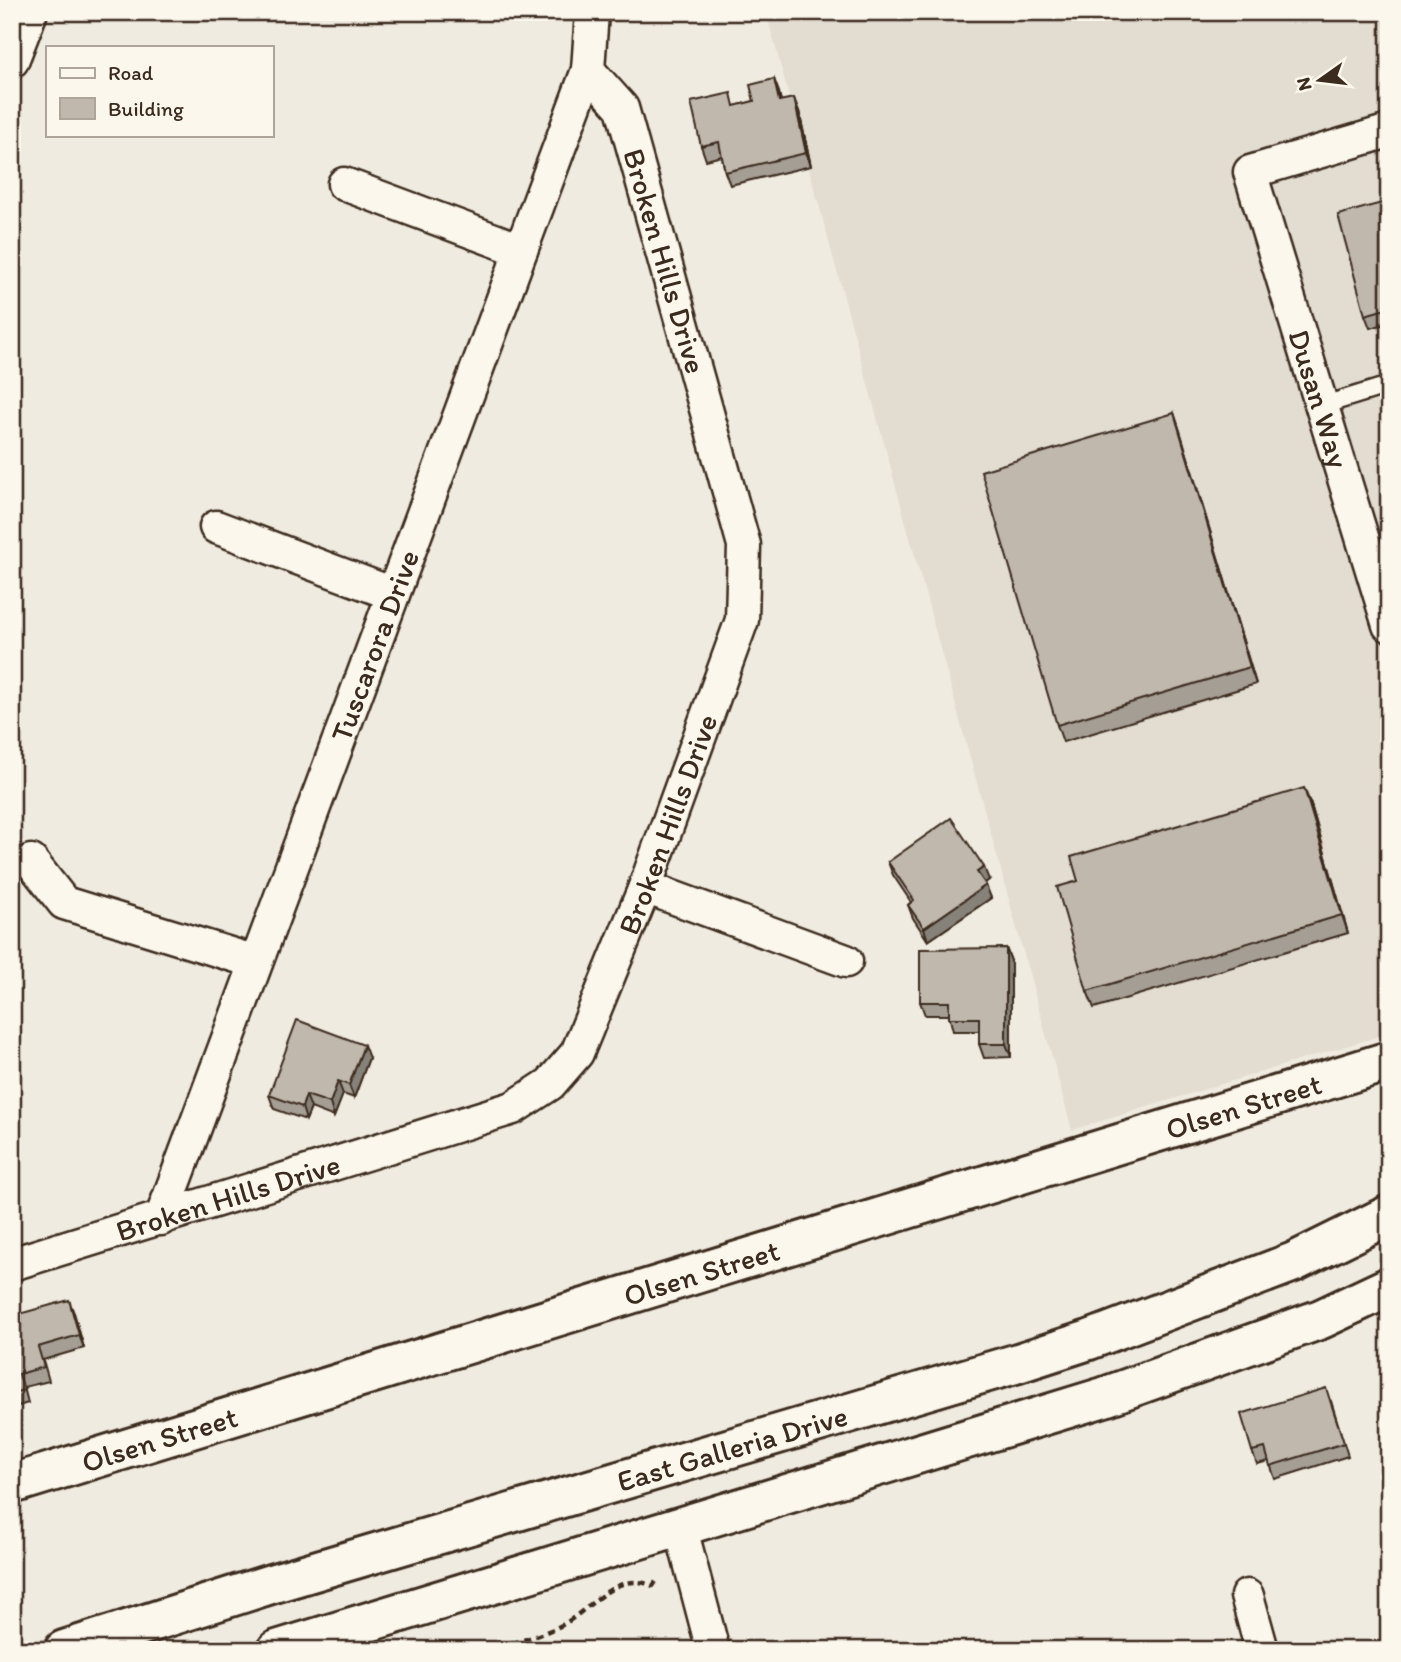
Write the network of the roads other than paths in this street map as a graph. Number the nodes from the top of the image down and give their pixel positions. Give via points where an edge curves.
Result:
1 (31, 12) edge
2 (592, 12) edge
3 (12, 61) edge
4 (588, 70) junction
5 (1389, 131) edge
6 (344, 184) dead end
7 (521, 250) junction
8 (1389, 385) edge
9 (1321, 406) junction
10 (216, 527) dead end
11 (393, 594) junction
12 (1389, 625) edge
13 (31, 861) dead end
14 (645, 887) junction
15 (846, 961) dead end
16 (256, 962) junction
17 (1389, 1062) edge
18 (1389, 1215) edge
19 (161, 1219) junction
20 (12, 1264) edge
21 (1389, 1287) edge
22 (1015, 1364) junction
23 (12, 1484) edge
24 (680, 1525) junction
25 (1247, 1597) dead end
26 (64, 1650) edge
27 (277, 1650) edge
28 (713, 1650) edge
29 (1262, 1650) edge

1 - 3 street
2 - 4 street
4 - 7 street, Tuscarora Drive
4 - 14 street, Broken Hills Drive via 622,108 744,545 742,620
5 - 9 street, Dusan Way via 1250,172
6 - 7 street
7 - 11 street, Tuscarora Drive
8 - 9 lane
9 - 12 street, Dusan Way
10 - 11 street
11 - 16 street, Tuscarora Drive
13 - 16 street via 65,903
14 - 15 street
14 - 19 street, Broken Hills Drive via 578,1054 551,1084 513,1108
16 - 19 street, Tuscarora Drive
17 - 23 main road, Olsen Street
18 - 22 main road, East Galleria Drive via 1294,1262
19 - 20 street, Broken Hills Drive
21 - 24 main road, East Galleria Drive via 1321,1320 1104,1396
22 - 24 main road via 982,1396 706,1483
22 - 26 main road, East Galleria Drive via 274,1583
24 - 27 main road, East Galleria Drive
24 - 28 street
25 - 29 street

